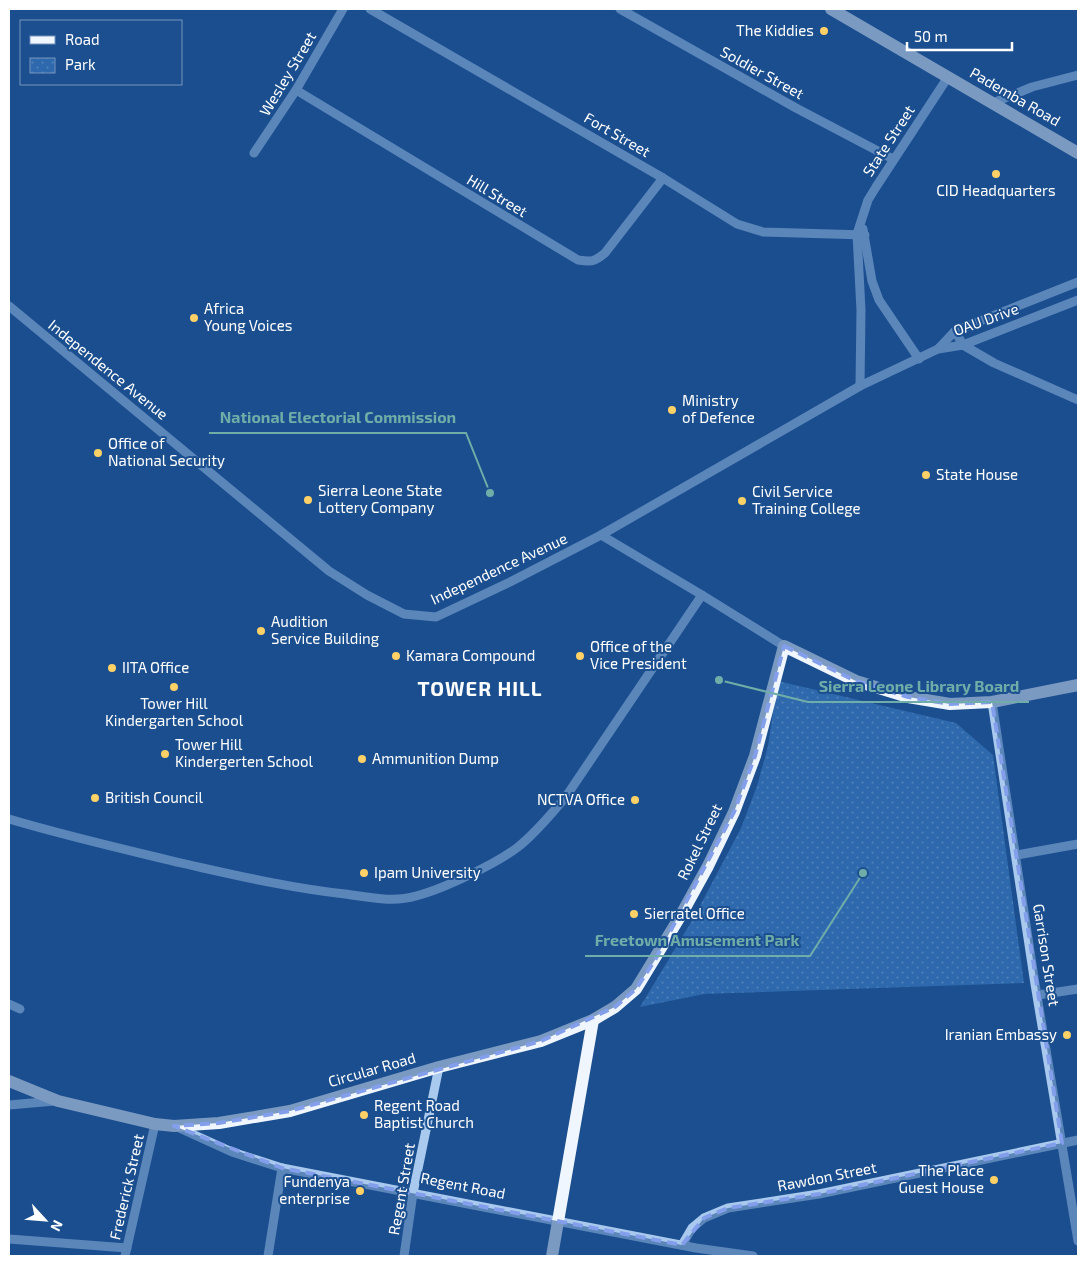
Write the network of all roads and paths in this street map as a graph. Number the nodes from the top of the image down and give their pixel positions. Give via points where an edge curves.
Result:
1 (343, 9) edge
2 (370, 9) edge
3 (620, 9) edge
4 (831, 9) edge
5 (1078, 75) edge
6 (948, 77) junction
7 (296, 90) junction
8 (993, 103) junction
9 (254, 153) dead end
10 (1078, 154) edge
11 (893, 159) junction
12 (663, 178) junction
13 (861, 234) junction
14 (1078, 282) edge
15 (1078, 300) edge
16 (9, 306) edge
17 (955, 331) junction
18 (963, 345) junction
19 (938, 349) junction
20 (918, 358) junction
21 (860, 386) junction
22 (1078, 400) edge
23 (601, 535) junction
24 (702, 594) junction
25 (784, 646) junction
26 (1078, 685) edge
27 (992, 702) junction
28 (9, 819) edge
29 (1078, 844) edge
30 (1017, 855) junction
31 (1078, 989) edge
32 (1038, 995) junction
33 (9, 1004) edge
34 (20, 1009) dead end
35 (593, 1020) junction
36 (440, 1067) junction
37 (9, 1081) edge
38 (58, 1100) junction
39 (9, 1105) edge
40 (155, 1124) junction
41 (174, 1126) junction
42 (1078, 1140) edge
43 (1062, 1143) junction
44 (282, 1168) junction
45 (413, 1193) junction
46 (558, 1222) junction
47 (9, 1239) edge
48 (1078, 1241) edge
49 (682, 1245) junction
50 (126, 1252) edge
51 (695, 1252) edge
52 (268, 1256) edge
53 (404, 1256) edge
54 (552, 1256) edge
55 (753, 1256) edge

1 - 7 street, Wesley Street
2 - 12 street, Fort Street
3 - 11 street, Soldier Street
4 - 6 main road, Pademba Road
5 - 8 street via 1032,87
6 - 8 main road, Pademba Road
6 - 11 street, State Street
7 - 9 street, Wesley Street
7 - 12 street, Hill Street via 578,260 591,262 605,253
8 - 10 main road, Pademba Road
11 - 13 street, State Street via 868,200
12 - 13 street, Fort Street via 750,229
13 - 20 street, State Street via 879,300
13 - 21 street, State Street
14 - 17 street, OAU Drive
15 - 18 street, OAU Drive
16 - 23 street, Independence Avenue via 329,571 404,614 436,617
17 - 18 street
17 - 19 street, OAU Drive
18 - 19 street, OAU Drive
18 - 22 street via 1011,371
19 - 20 street, Independence Avenue
20 - 21 street, Independence Avenue
21 - 23 street, Independence Avenue
23 - 24 street
24 - 25 street
24 - 28 street via 565,798 539,827 517,847 484,867 415,896 392,900 302,889 80,840
25 - 27 main road via 856,681 908,697 950,704
25 - 35 main road, Rokel Street via 755,756 734,812 708,866 636,989
26 - 27 main road
27 - 30 street, Garrison Street
29 - 30 street
30 - 32 street, Garrison Street
31 - 32 street
32 - 43 street, Garrison Street
33 - 34 street
35 - 36 main road, Circular Road via 540,1040
35 - 46 main road
36 - 41 main road, Circular Road via 290,1111 219,1124
36 - 45 street, Regent Street
37 - 38 main road
38 - 39 street
38 - 40 main road
40 - 41 main road, Circular Road
40 - 50 street, Frederick Street
41 - 44 street, Regent Road via 232,1152
42 - 43 street, Rawdon Street
43 - 48 street, Garrison Street
43 - 49 street, Rawdon Street via 819,1194 728,1208 704,1218 692,1228
44 - 45 street, Regent Road
44 - 52 street
45 - 46 street, Regent Road
45 - 53 street, Regent Street
46 - 49 street, Regent Road
46 - 54 main road
47 - 50 street
49 - 51 street, Regent Road
51 - 55 street, Regent Road

